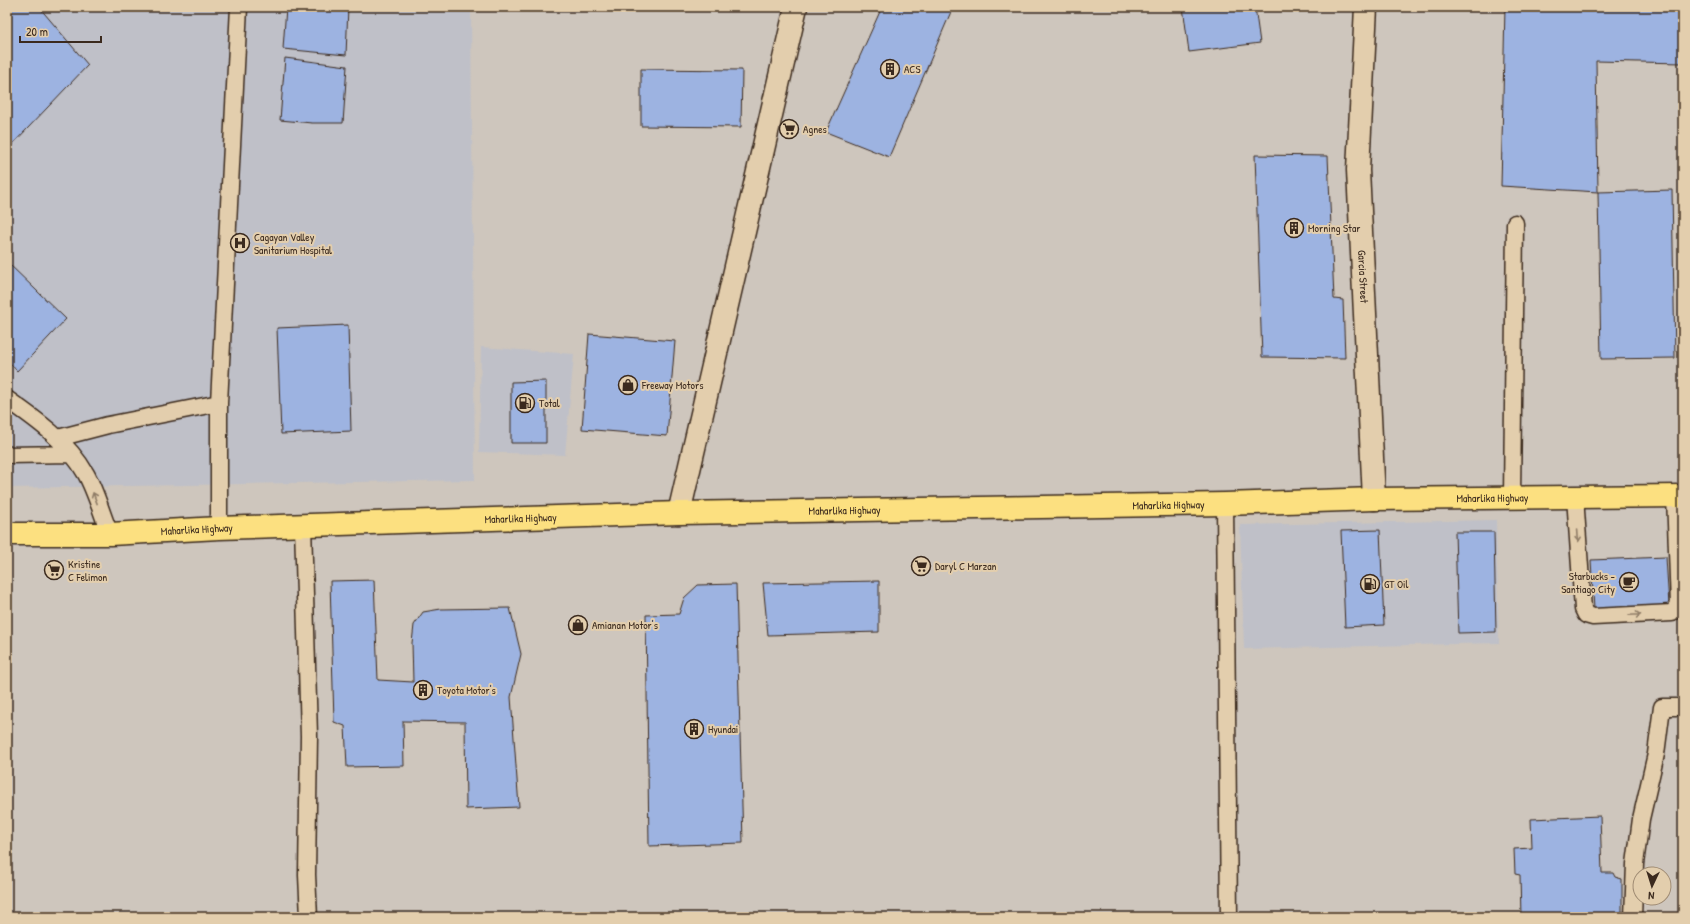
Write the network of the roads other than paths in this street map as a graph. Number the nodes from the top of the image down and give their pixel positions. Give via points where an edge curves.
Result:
1 (239, 7) edge
2 (796, 7) edge
3 (1366, 7) edge
4 (1515, 223) dead end
5 (7, 399) edge
6 (219, 403) junction
7 (58, 438) junction
8 (72, 454) junction
9 (7, 455) edge
10 (1679, 496) edge
11 (1512, 497) junction
12 (1575, 497) junction
13 (1374, 499) junction
14 (1225, 504) junction
15 (679, 513) junction
16 (303, 525) junction
17 (219, 528) junction
18 (7, 534) edge
19 (110, 534) junction
20 (1683, 707) edge
21 (309, 917) edge
22 (1229, 917) edge
23 (1633, 917) edge

1 - 6 lane
2 - 15 street
3 - 13 street, Garcia Street via 1358,170
4 - 11 lane
5 - 7 lane
6 - 7 lane via 108,425
6 - 17 lane
7 - 8 lane
8 - 9 lane
19 -> 8 lane via 86,475
10 - 12 main road, Maharlika Highway
12 -> 10 lane via 1583,609 1586,615 1593,617 1672,613 1680,605
11 - 12 main road, Maharlika Highway
11 - 13 main road, Maharlika Highway
13 - 14 main road, Maharlika Highway
14 - 15 main road, Maharlika Highway
14 - 22 lane
15 - 16 main road, Maharlika Highway
16 - 17 main road, Maharlika Highway
16 - 21 lane via 309,736
17 - 19 main road, Maharlika Highway
18 - 19 main road, Maharlika Highway
20 - 23 lane via 1662,707 1656,754 1641,819 1635,864

